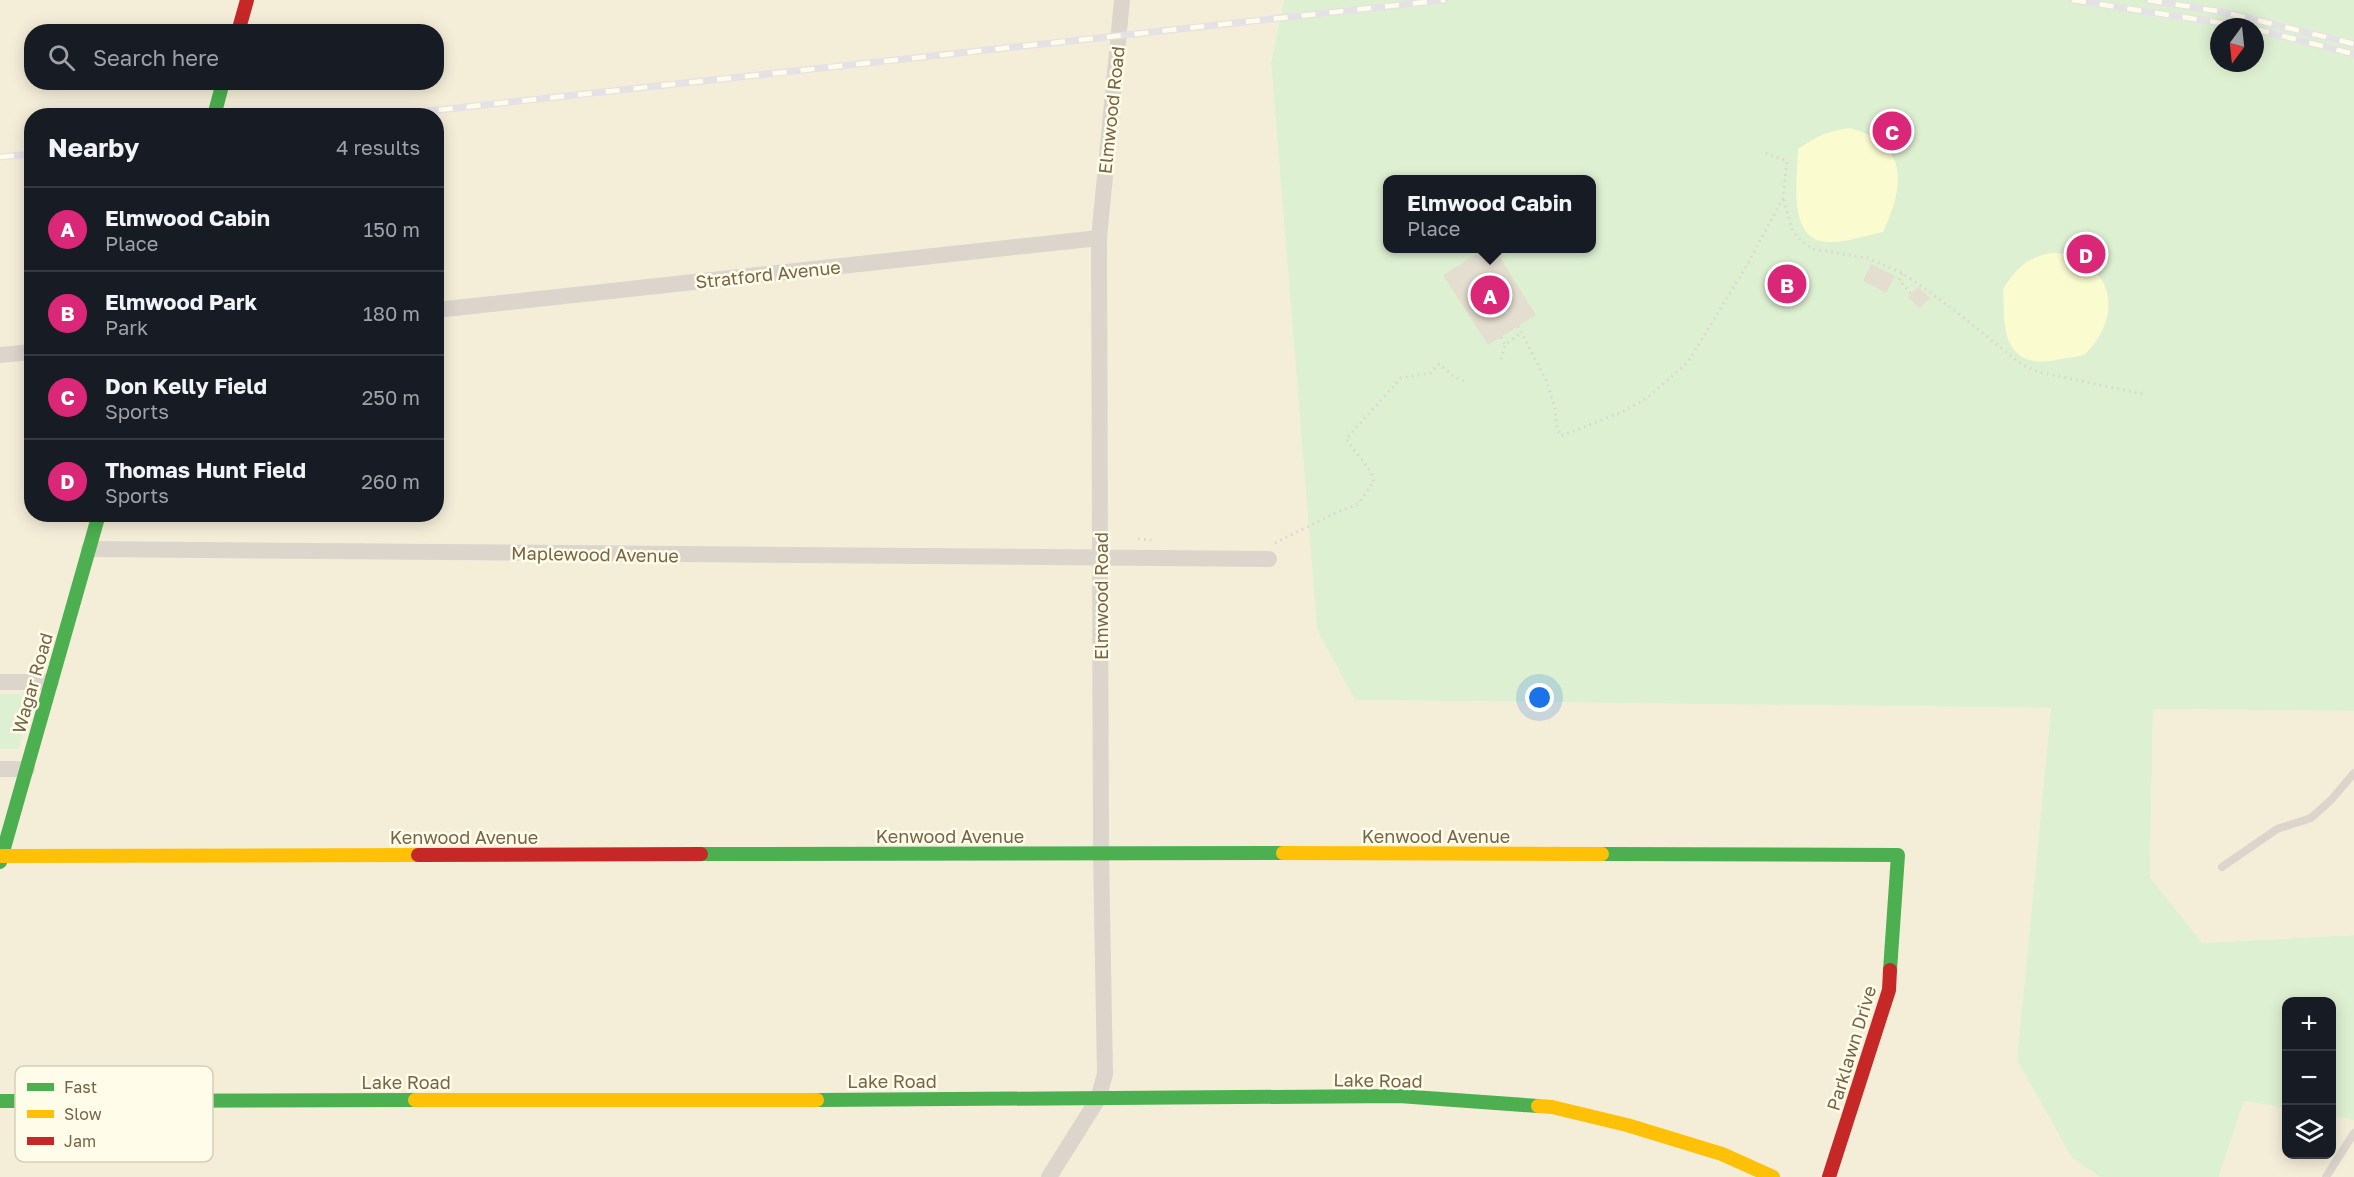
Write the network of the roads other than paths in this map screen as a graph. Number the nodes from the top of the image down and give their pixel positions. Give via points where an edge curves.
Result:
1 (247, 0) edge
2 (1122, 0) edge
3 (240, 24) edge
4 (221, 90) edge
5 (216, 108) edge
6 (1099, 238) junction
7 (444, 309) edge
8 (24, 353) edge
9 (0, 355) edge
10 (97, 522) edge
11 (89, 549) junction
12 (1269, 552) road end
13 (1101, 559) junction
14 (0, 682) edge
15 (51, 682) junction
16 (0, 769) edge
17 (27, 769) junction
18 (2354, 773) edge
19 (1101, 854) junction
20 (1898, 855) joint
21 (1, 859) edge
22 (2222, 867) dead end
23 (1098, 1099) junction
24 (0, 1101) edge
25 (15, 1101) edge
26 (213, 1101) edge
27 (2354, 1133) edge
28 (1049, 1177) edge
29 (1773, 1177) edge
30 (1829, 1177) edge
31 (2326, 1177) edge

1 - 3 street
2 - 6 street, Elmwood Road
4 - 5 street
6 - 7 street, Stratford Avenue
6 - 13 street, Elmwood Road
8 - 9 street
10 - 11 street, Wagar Road
11 - 13 street, Maplewood Avenue
11 - 15 street, Wagar Road
12 - 13 street, Maplewood Avenue
13 - 19 street, Elmwood Road
14 - 15 street
15 - 17 street, Wagar Road
16 - 17 street
17 - 21 street, Wagar Road
18 - 22 lane via 2311,818 2277,829
19 - 20 street, Kenwood Avenue
19 - 21 street, Kenwood Avenue
19 - 23 street, Elmwood Road via 1105,1074
20 - 30 street, Parklawn Drive via 1889,990
23 - 26 street, Lake Road
23 - 28 street, Elmwood Road
23 - 29 street, Lake Road via 1399,1096 1552,1107 1722,1154
24 - 25 street, Lake Road
27 - 31 lane

